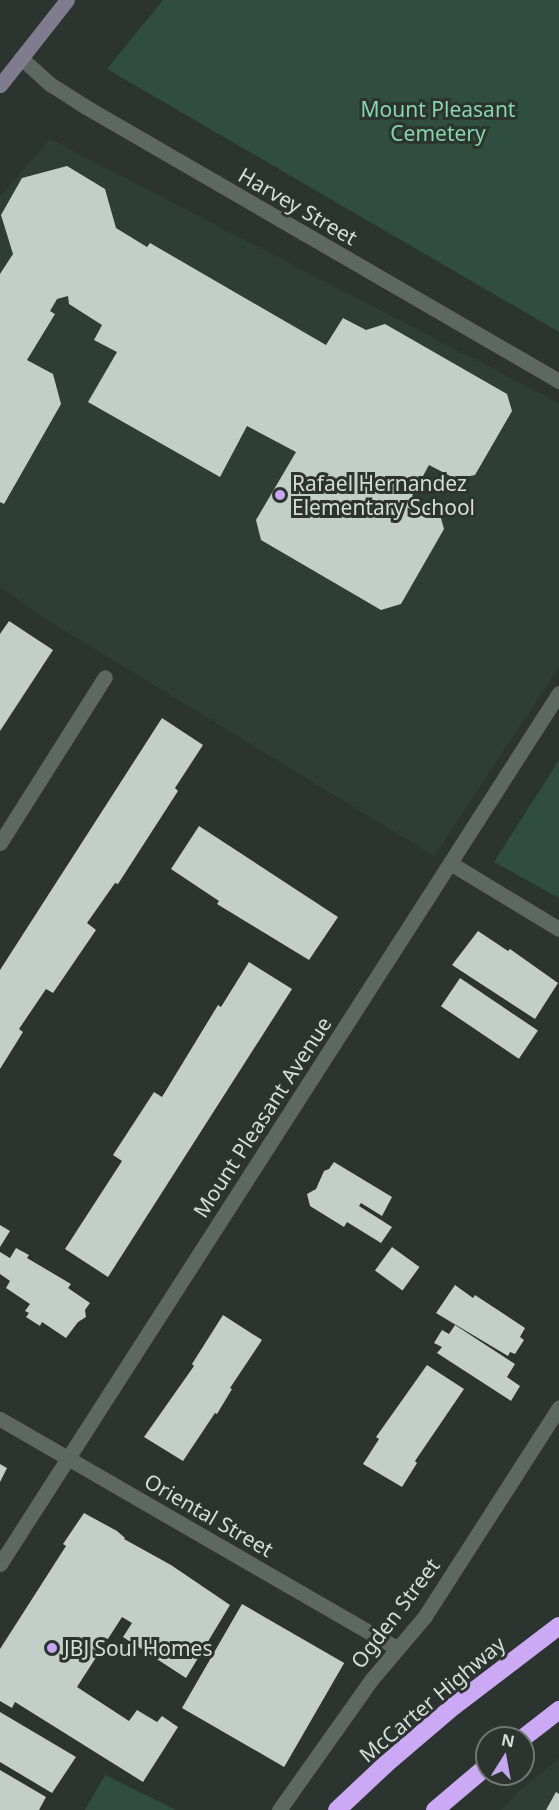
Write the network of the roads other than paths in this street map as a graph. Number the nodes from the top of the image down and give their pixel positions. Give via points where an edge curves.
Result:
1 (68, 0) edge
2 (21, 58) junction
3 (0, 85) edge
4 (559, 381) edge
5 (105, 677) dead end
6 (559, 693) edge
7 (0, 843) edge
8 (450, 863) junction
9 (559, 929) edge
10 (559, 1407) edge
11 (0, 1419) edge
12 (68, 1458) junction
13 (0, 1564) edge
14 (559, 1626) edge
15 (397, 1648) junction
16 (559, 1710) edge
17 (535, 1729) edge
18 (475, 1776) edge
19 (279, 1810) edge
20 (338, 1810) edge
21 (435, 1810) edge

1 - 2 main road
2 - 3 main road
2 - 4 street, Harvey Street via 50,84 86,107
5 - 7 street
6 - 8 street, Mount Pleasant Avenue
8 - 9 street
8 - 12 street, Mount Pleasant Avenue
10 - 15 street, Ogden Street via 424,1616
11 - 12 street, Oriental Street
12 - 13 street, Mount Pleasant Avenue
12 - 15 street, Oriental Street
14 - 20 highway, McCarter Highway via 454,1706
15 - 19 street, Ogden Street via 305,1769
16 - 17 highway
18 - 21 highway

